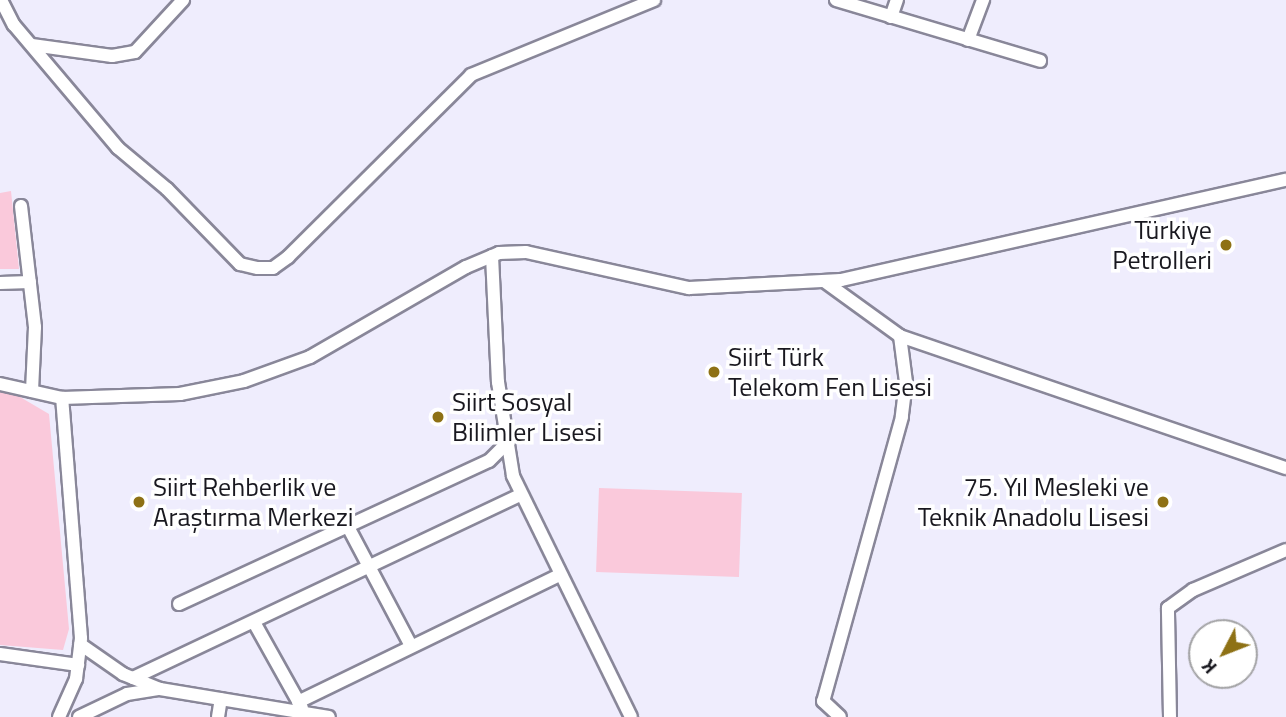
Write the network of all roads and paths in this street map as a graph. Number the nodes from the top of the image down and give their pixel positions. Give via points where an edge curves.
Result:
1 (1, 0) edge
2 (183, 0) edge
3 (654, 0) edge
4 (836, 0) edge
5 (897, 0) edge
6 (983, 0) edge
7 (891, 17) junction
8 (968, 40) junction
9 (32, 45) junction
10 (1040, 61) dead end
11 (1286, 180) edge
12 (21, 206) dead end
13 (492, 256) junction
14 (824, 281) junction
15 (30, 282) junction
16 (0, 283) edge
17 (900, 336) junction
18 (0, 384) edge
19 (32, 391) junction
20 (62, 398) junction
21 (505, 445) junction
22 (1286, 468) edge
23 (521, 495) junction
24 (346, 523) junction
25 (1286, 550) edge
26 (371, 569) junction
27 (560, 575) junction
28 (179, 604) dead end
29 (255, 624) junction
30 (80, 644) junction
31 (411, 646) junction
32 (0, 654) edge
33 (78, 665) junction
34 (133, 678) junction
35 (160, 689) junction
36 (221, 699) junction
37 (303, 711) edge
38 (59, 717) edge
39 (79, 717) edge
40 (218, 717) edge
41 (329, 717) edge
42 (631, 717) edge
43 (840, 717) edge
44 (1170, 717) edge

1 - 9 street
2 - 9 street via 135,52 112,56
3 - 9 street via 488,66 458,83 274,268 240,264 228,253 167,189 118,148
4 - 7 street
5 - 7 street
6 - 8 street
7 - 8 street
8 - 10 street
11 - 14 street
12 - 15 street
13 - 14 street via 526,252 689,288
13 - 20 street via 310,357 244,381 180,394
13 - 21 street
14 - 17 street
15 - 16 street
15 - 19 street via 35,327
17 - 22 street
17 - 43 street via 906,382 902,417 823,701
18 - 19 street
19 - 20 street
20 - 30 street
21 - 23 street
21 - 24 street via 489,461
23 - 26 street
23 - 27 street
24 - 26 street
24 - 28 street
25 - 44 street via 1193,590 1168,608
26 - 29 street
26 - 31 street
27 - 31 street
27 - 42 street
29 - 34 street
29 - 37 street
30 - 33 street
30 - 34 street
31 - 37 street
32 - 33 street
33 - 38 street
34 - 35 street
35 - 36 street
35 - 39 street via 127,694
36 - 37 street
36 - 40 street
37 - 41 street

